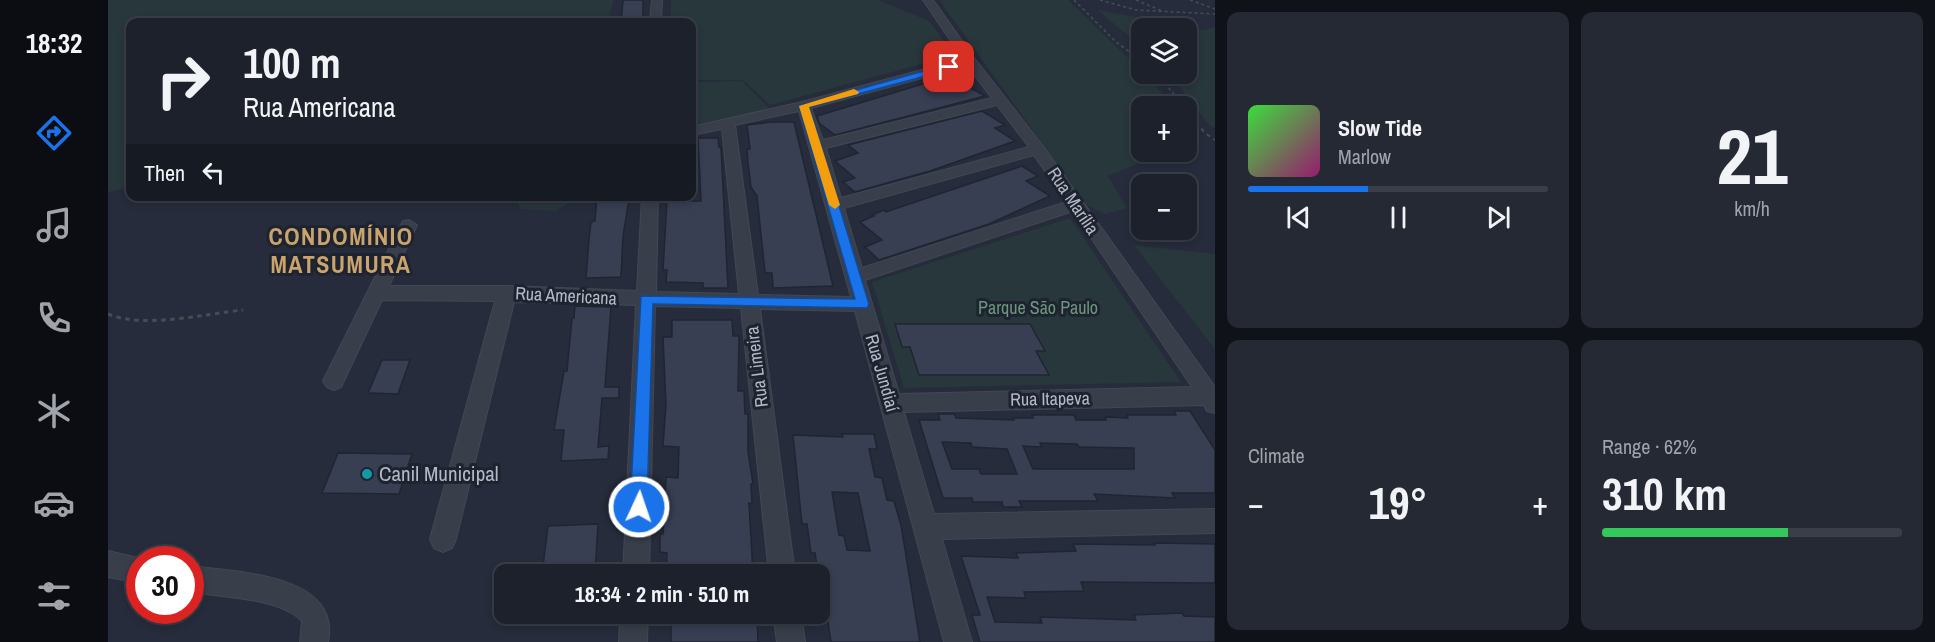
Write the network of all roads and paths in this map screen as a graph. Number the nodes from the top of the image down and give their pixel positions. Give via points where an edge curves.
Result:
1 (657, 0) edge
2 (928, 0) edge
3 (1074, 0) edge
4 (1100, 0) edge
5 (1136, 0) edge
6 (1190, 0) edge
7 (1215, 9) edge
8 (1166, 12) junction
9 (1215, 14) edge
10 (656, 18) edge
11 (1131, 53) edge
12 (970, 61) junction
13 (1165, 84) edge
14 (1175, 96) edge
15 (1000, 100) junction
16 (804, 106) junction
17 (728, 123) junction
18 (1197, 124) edge
19 (696, 130) edge
20 (1215, 140) edge
21 (818, 146) junction
22 (1038, 149) junction
23 (650, 201) edge
24 (834, 205) junction
25 (1074, 205) junction
26 (409, 225) dead end
27 (855, 277) junction
28 (378, 293) junction
29 (507, 293) junction
30 (646, 299) junction
31 (750, 303) junction
32 (863, 304) junction
33 (243, 309) dead end
34 (108, 314) edge
35 (334, 381) dead end
36 (1212, 400) edge
37 (890, 403) junction
38 (1215, 521) edge
39 (925, 527) junction
40 (443, 539) dead end
41 (108, 564) edge
42 (636, 564) edge
43 (781, 564) edge
44 (126, 567) edge
45 (204, 581) edge
46 (634, 624) edge
47 (788, 624) edge
48 (314, 642) edge
49 (633, 642) edge
50 (791, 642) edge
51 (958, 642) edge

1 - 10 street
2 - 12 street, Rua Marília
3 - 11 path
4 - 8 path via 1136,10
5 - 8 path
6 - 7 path
8 - 9 path
12 - 15 street, Rua Marília
12 - 16 street
13 - 14 path
15 - 21 street
15 - 22 street, Rua Marília
16 - 17 street
16 - 21 street, Rua Jundiaí
17 - 19 street
17 - 31 street, Rua Limeira
18 - 20 path
21 - 24 street, Rua Jundiaí
22 - 24 street
22 - 25 street, Rua Marília
23 - 30 street
24 - 27 street, Rua Jundiaí
25 - 27 street
25 - 36 street, Rua Marília
26 - 28 street
27 - 32 street, Rua Jundiaí
28 - 29 street, Rua Americana
28 - 35 street
29 - 30 street, Rua Americana
29 - 40 street
30 - 31 street, Rua Americana
30 - 42 street
31 - 32 street, Rua Americana
31 - 43 street, Rua Limeira
32 - 37 street, Rua Jundiaí
33 - 34 path via 133,321 114,319
36 - 37 street, Rua Itapeva
37 - 39 street, Rua Jundiaí
38 - 39 street
39 - 51 street, Rua Jundiaí
41 - 44 street
45 - 48 street via 286,596 303,603 314,614
46 - 49 street
47 - 50 street

